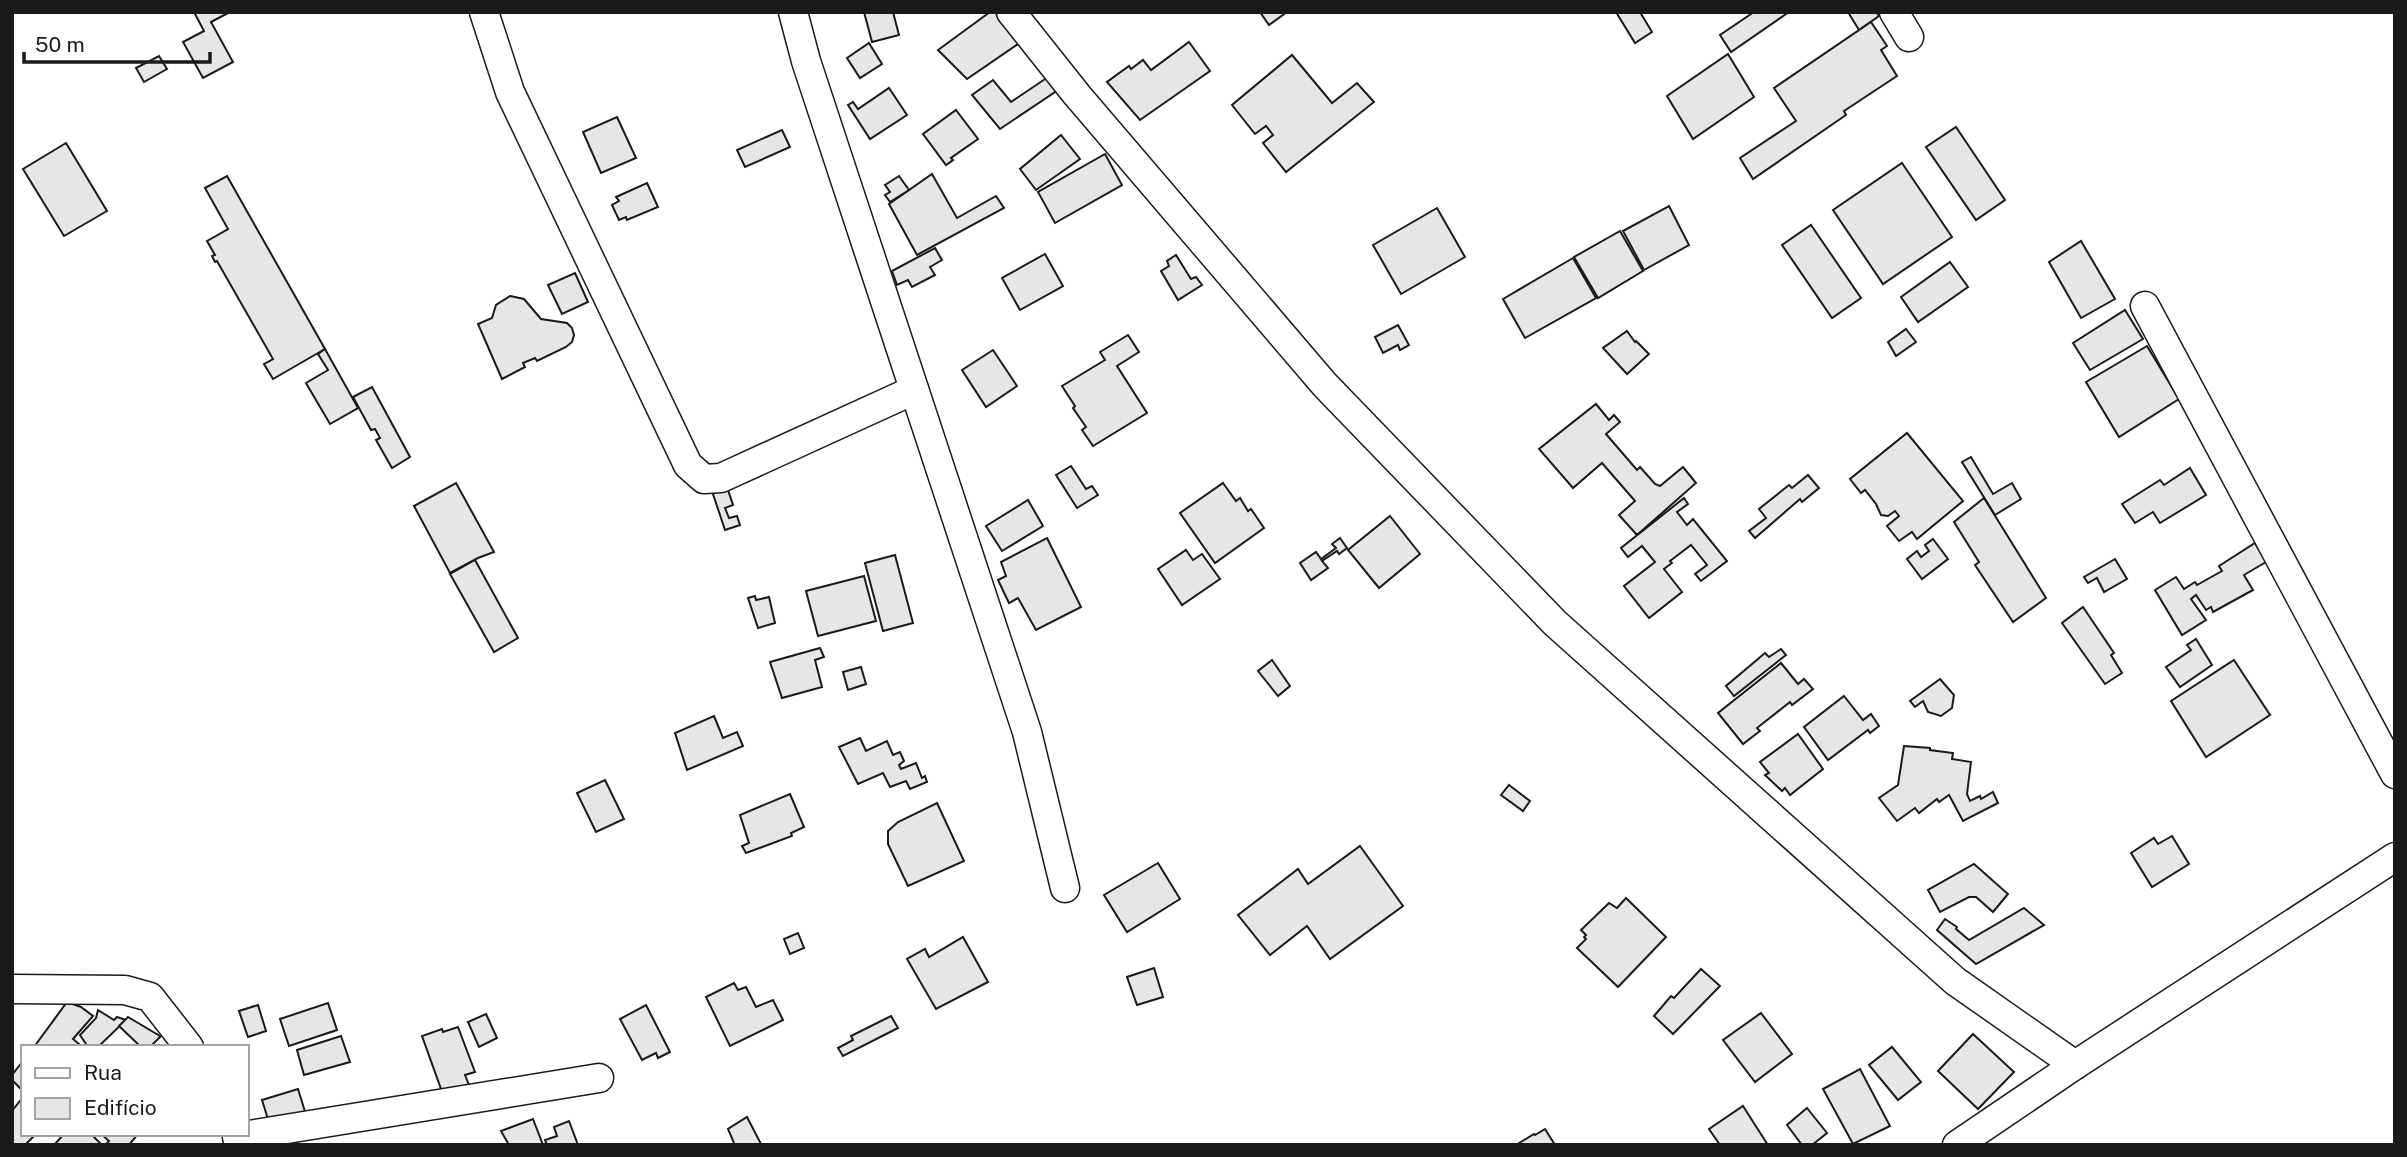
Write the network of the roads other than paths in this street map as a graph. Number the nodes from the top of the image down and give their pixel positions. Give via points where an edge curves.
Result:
1 (484, 12) edge
2 (793, 12) edge
3 (1011, 12) edge
4 (1894, 12) edge
5 (1909, 37) dead end
6 (2145, 306) dead end
7 (914, 390) junction
8 (2395, 774) edge
9 (2395, 857) edge
10 (1065, 888) dead end
11 (12, 989) edge
12 (187, 1045) edge
13 (2075, 1065) junction
14 (599, 1077) dead end
15 (238, 1139) edge
16 (1957, 1145) edge

1 - 7 street via 510,92 688,465 704,479 721,478
2 - 7 street
3 - 13 street via 1325,385 1555,623 1955,981
4 - 5 street
6 - 8 street
7 - 10 street via 1027,732
9 - 13 street
11 - 12 street via 125,990 150,997
13 - 16 street
14 - 15 street

